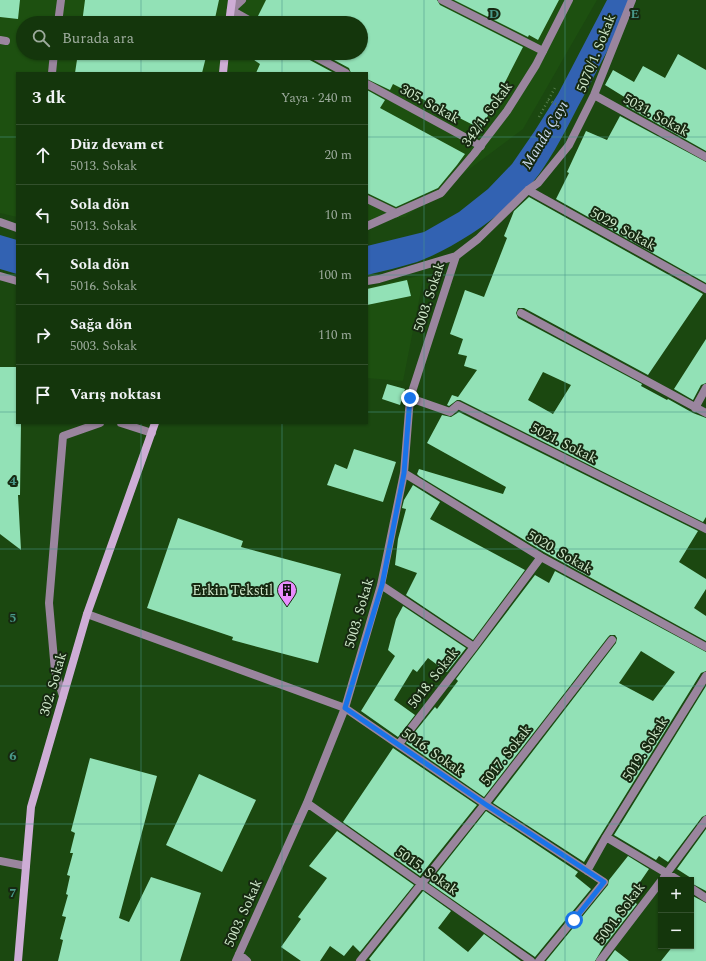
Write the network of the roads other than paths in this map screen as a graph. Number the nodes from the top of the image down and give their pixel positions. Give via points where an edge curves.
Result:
1 (61, 0) edge
2 (232, 0) edge
3 (242, 0) edge
4 (442, 0) edge
5 (569, 0) edge
6 (632, 0) edge
7 (231, 10) junction
8 (59, 16) edge
9 (230, 16) edge
10 (242, 16) edge
11 (543, 51) junction
12 (53, 60) edge
13 (224, 60) edge
14 (322, 60) edge
15 (52, 72) edge
16 (223, 72) edge
17 (344, 72) edge
18 (368, 85) edge
19 (594, 95) junction
20 (481, 146) junction
21 (706, 157) edge
22 (528, 190) junction
23 (368, 199) edge
24 (396, 213) junction
25 (0, 222) edge
26 (368, 226) edge
27 (16, 228) edge
28 (456, 256) junction
29 (0, 276) edge
30 (16, 281) edge
31 (368, 281) edge
32 (706, 289) edge
33 (521, 313) dead end
34 (706, 388) edge
35 (410, 398) junction
36 (695, 408) junction
37 (706, 413) edge
38 (97, 424) edge
39 (124, 424) edge
40 (155, 424) edge
41 (152, 433) junction
42 (404, 473) junction
43 (706, 529) edge
44 (541, 557) junction
45 (382, 585) junction
46 (87, 614) junction
47 (612, 640) dead end
48 (474, 647) junction
49 (706, 647) edge
50 (706, 676) edge
51 (63, 696) junction
52 (345, 708) junction
53 (399, 744) junction
54 (307, 803) junction
55 (485, 804) junction
56 (706, 820) edge
57 (606, 837) junction
58 (0, 861) edge
59 (26, 866) junction
60 (587, 871) junction
61 (662, 877) edge
62 (664, 877) edge
63 (422, 883) junction
64 (658, 885) edge
65 (694, 890) edge
66 (706, 898) edge
67 (237, 957) edge
68 (18, 961) edge
69 (247, 961) edge
70 (360, 961) edge
71 (531, 961) edge
72 (540, 961) edge
73 (600, 961) edge

1 - 8 street
2 - 7 street
3 - 7 street
4 - 11 street
5 - 11 street, 342/1. Sokak
6 - 19 street, 5070/1. Sokak
7 - 9 street
7 - 10 street
11 - 20 street, 342/1. Sokak via 508,112
12 - 15 street
13 - 16 street
14 - 17 street
18 - 20 street, 305. Sokak
19 - 21 street, 5031. Sokak
19 - 22 street, 5070/1. Sokak via 569,145 538,183
20 - 24 street, 342/1. Sokak via 441,193
22 - 28 street, 5070/1. Sokak via 478,239
22 - 32 street, 5029. Sokak
23 - 24 street
24 - 26 street, 342/1. Sokak
25 - 27 street
28 - 31 street
28 - 35 street, 5003. Sokak
29 - 30 street
33 - 36 street
34 - 36 street
35 - 42 street, 5003. Sokak
35 - 43 street, 5021. Sokak via 450,412 458,405
36 - 37 street
38 - 51 street via 63,436 49,603 56,671
39 - 41 street
40 - 41 street, 302. Sokak
41 - 46 street, 302. Sokak
42 - 44 street, 5020. Sokak
42 - 45 street, 5003. Sokak
44 - 48 street, 5018. Sokak
44 - 49 street, 5020. Sokak
45 - 48 street, 5018. Sokak
45 - 52 street, 5003. Sokak
46 - 51 street, 302. Sokak
46 - 52 street, 5016. Sokak
47 - 55 street, 5017. Sokak
48 - 53 street, 5018. Sokak
50 - 57 street, 5019. Sokak
51 - 59 street, 302. Sokak via 31,807
52 - 53 street, 5016. Sokak
52 - 54 street, 5003. Sokak
53 - 55 street, 5016. Sokak
54 - 63 street, 5015. Sokak
54 - 67 street, 5003. Sokak
55 - 60 street, 5016. Sokak
55 - 63 street, 5017. Sokak
56 - 62 street, 5001. Sokak
57 - 60 street, 5019. Sokak
57 - 61 street
58 - 59 street
59 - 68 street, 302. Sokak
60 - 72 street, 5016. Sokak via 604,882
63 - 70 street, 5017. Sokak
63 - 71 street, 5015. Sokak
64 - 73 street, 5001. Sokak
65 - 66 street
67 - 69 street

